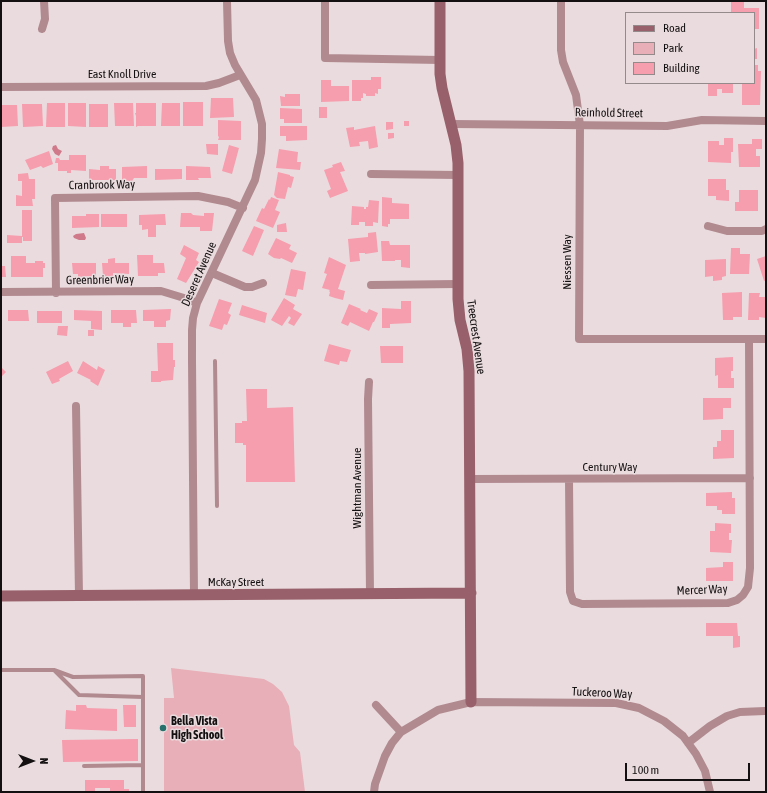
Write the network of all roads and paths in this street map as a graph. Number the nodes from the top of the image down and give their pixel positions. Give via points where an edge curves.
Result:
1 (44, 1) edge
2 (227, 1) edge
3 (325, 1) edge
4 (440, 1) edge
5 (561, 1) edge
6 (42, 29) dead end
7 (440, 60) junction
8 (240, 74) junction
9 (1, 87) edge
10 (766, 121) edge
11 (452, 124) junction
12 (580, 125) junction
13 (371, 174) dead end
14 (458, 175) junction
15 (242, 208) junction
16 (708, 226) dead end
17 (766, 229) edge
18 (212, 273) junction
19 (263, 283) dead end
20 (457, 284) junction
21 (370, 285) dead end
22 (1, 292) edge
23 (56, 292) junction
24 (197, 303) junction
25 (766, 339) edge
26 (749, 340) junction
27 (215, 361) dead end
28 (369, 382) dead end
29 (76, 406) dead end
30 (750, 478) junction
31 (470, 479) junction
32 (569, 479) junction
33 (217, 506) dead end
34 (471, 593) junction
35 (370, 594) junction
36 (194, 595) junction
37 (1, 596) edge
38 (79, 596) junction
39 (1, 670) edge
40 (54, 670) junction
41 (143, 697) junction
42 (471, 702) junction
43 (376, 705) dead end
44 (765, 710) dead end
45 (401, 732) junction
46 (688, 743) junction
47 (143, 765) junction
48 (84, 766) dead end
49 (143, 792) edge
50 (374, 792) edge
51 (710, 792) edge

1 - 6 street via 45,19
2 - 8 street, Deseret Avenue via 228,41 232,59
3 - 7 street via 325,58
4 - 7 street, Treecrest Avenue
5 - 12 street, Niessen Way via 561,50 576,95
7 - 11 street, Treecrest Avenue via 442,88
8 - 9 street, East Knoll Drive via 220,84 206,86
8 - 15 street, Deseret Avenue via 256,100 262,124 257,174
10 - 12 street, Reinhold Street via 702,120 667,126
11 - 12 street, Reinhold Street
11 - 14 street, Treecrest Avenue
12 - 26 street, Niessen Way via 579,339
13 - 14 street
14 - 20 street, Treecrest Avenue
15 - 18 street, Deseret Avenue
15 - 23 street, Cranbrook Way via 228,202 198,196 55,198
16 - 17 street via 727,231
18 - 19 street via 245,286
18 - 24 street, Deseret Avenue
20 - 21 street
20 - 31 street, Treecrest Avenue via 460,320 469,364
22 - 23 street, Greenbrier Way
23 - 24 street, Greenbrier Way via 161,291
24 - 36 street, Deseret Avenue via 192,330
25 - 26 street, Niessen Way
26 - 30 street, Mercer Way
27 - 33 lane
28 - 35 street, Wightman Avenue
29 - 38 street
30 - 32 street, Century Way
30 - 32 street, Mercer Way via 750,568 748,587 744,595 728,603 582,604 573,601 570,592
31 - 32 street, Century Way
31 - 34 street, Treecrest Avenue
34 - 35 street, McKay Street
34 - 42 street, Treecrest Avenue
35 - 36 street, McKay Street
36 - 38 street, McKay Street
37 - 38 street, McKay Street
39 - 40 lane
40 - 41 lane via 79,695
40 - 41 lane via 73,677 143,676
41 - 47 lane
42 - 45 street, Tuckeroo Way via 438,710
42 - 46 street, Tuckeroo Way via 616,703 639,708 664,721
43 - 45 street
44 - 46 street via 727,716
45 - 50 street via 385,756
46 - 51 street, Tuckeroo Way via 705,771
47 - 48 lane
47 - 49 lane

